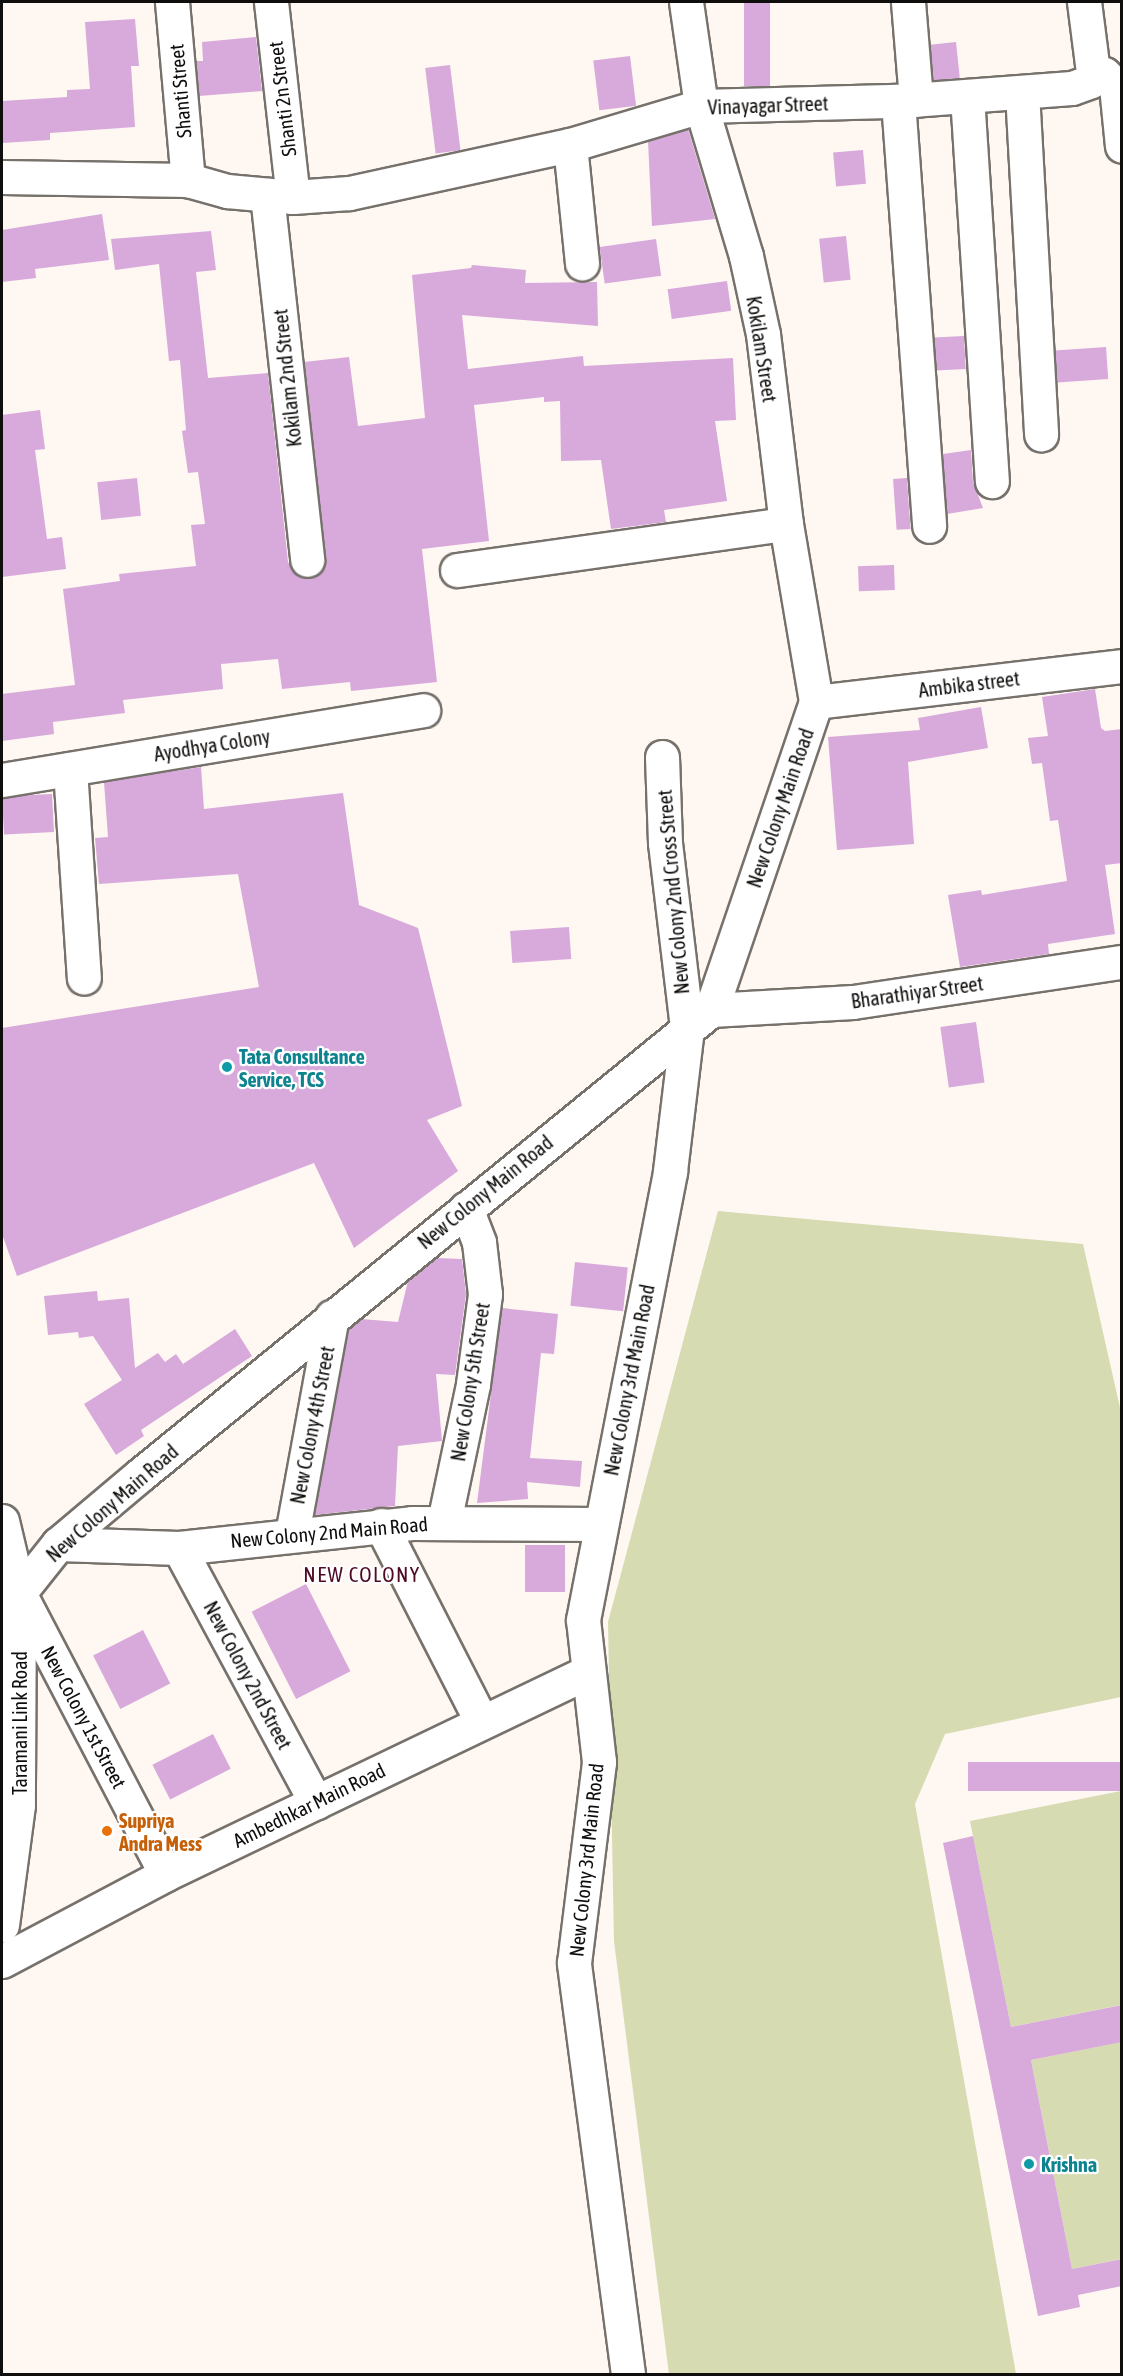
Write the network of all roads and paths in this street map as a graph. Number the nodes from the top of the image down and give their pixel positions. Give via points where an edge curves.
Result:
1 (172, 2) edge
2 (271, 2) edge
3 (686, 2) edge
4 (908, 2) edge
5 (1084, 2) edge
6 (1093, 72) junction
7 (1022, 92) junction
8 (967, 96) junction
9 (907, 100) junction
10 (701, 106) junction
11 (570, 145) junction
12 (1122, 146) edge
13 (2, 177) edge
14 (188, 180) junction
15 (280, 196) junction
16 (582, 263) dead end
17 (1041, 434) dead end
18 (992, 481) dead end
19 (786, 524) junction
20 (929, 526) dead end
21 (307, 560) dead end
22 (458, 570) dead end
23 (1122, 666) edge
24 (816, 702) junction
25 (423, 710) dead end
26 (662, 757) dead end
27 (70, 769) junction
28 (2, 780) edge
29 (1122, 962) edge
30 (84, 978) dead end
31 (699, 1019) junction
32 (466, 1208) junction
33 (332, 1317) junction
34 (2, 1521) edge
35 (444, 1522) junction
36 (601, 1524) junction
37 (381, 1525) junction
38 (292, 1534) junction
39 (58, 1544) junction
40 (179, 1548) junction
41 (19, 1593) junction
42 (588, 1672) junction
43 (482, 1722) junction
44 (316, 1802) junction
45 (165, 1874) junction
46 (2, 1925) edge
47 (2, 1961) edge
48 (628, 2374) edge

1 - 14 street, Shanti Street
2 - 15 street, Shanti 2n Street
3 - 10 street, Kokilam Street
4 - 9 street
5 - 6 street
6 - 7 street, Vinayagar Street via 1091,81 1082,85
6 - 12 street via 1104,75 1116,86
7 - 8 street, Vinayagar Street
7 - 17 street
8 - 9 street, Vinayagar Street
8 - 18 street
9 - 10 street, Vinayagar Street
9 - 20 street
10 - 11 street, Vinayagar Street
10 - 19 street, Kokilam Street via 746,256 763,334
11 - 15 street, Vinayagar Street via 350,193
11 - 16 street
13 - 14 street, Vinayagar Street
14 - 15 street, Vinayagar Street via 227,190
15 - 21 street, Kokilam 2nd Street
19 - 22 street
19 - 24 street, Kokilam Street
23 - 24 street, Ambika street
24 - 31 street, New Colony Main Road
25 - 27 street, Ayodhya Colony
26 - 31 street, New Colony 2nd Cross Street via 666,853
27 - 28 street, Ayodhya Colony
27 - 30 street
29 - 31 street, Bharathiyar Street via 853,1002
31 - 32 street, New Colony Main Road
31 - 36 street, New Colony 3rd Main Road
32 - 33 street, New Colony Main Road
32 - 35 street, New Colony 5th Street via 479,1242 484,1294 473,1384
33 - 38 street, New Colony 4th Street
33 - 39 street, New Colony Main Road
34 - 41 street, Taramani Link Road
35 - 36 street, New Colony 2nd Main Road
35 - 37 street, New Colony 2nd Main Road
36 - 42 street, New Colony 3rd Main Road via 583,1620
37 - 38 street, New Colony 2nd Main Road
37 - 43 street
38 - 40 street, New Colony 2nd Main Road
39 - 40 street, New Colony 2nd Main Road
39 - 41 street, New Colony Main Road
40 - 44 street, New Colony 2nd Street
41 - 45 street, New Colony 1st Street
41 - 46 street, Taramani Link Road via 18,1805
42 - 43 street, Ambedhkar Main Road
42 - 48 street, New Colony 3rd Main Road via 599,1762 574,1963
43 - 44 street, Ambedhkar Main Road
44 - 45 street, Ambedhkar Main Road
45 - 47 street, Ambedhkar Main Road

